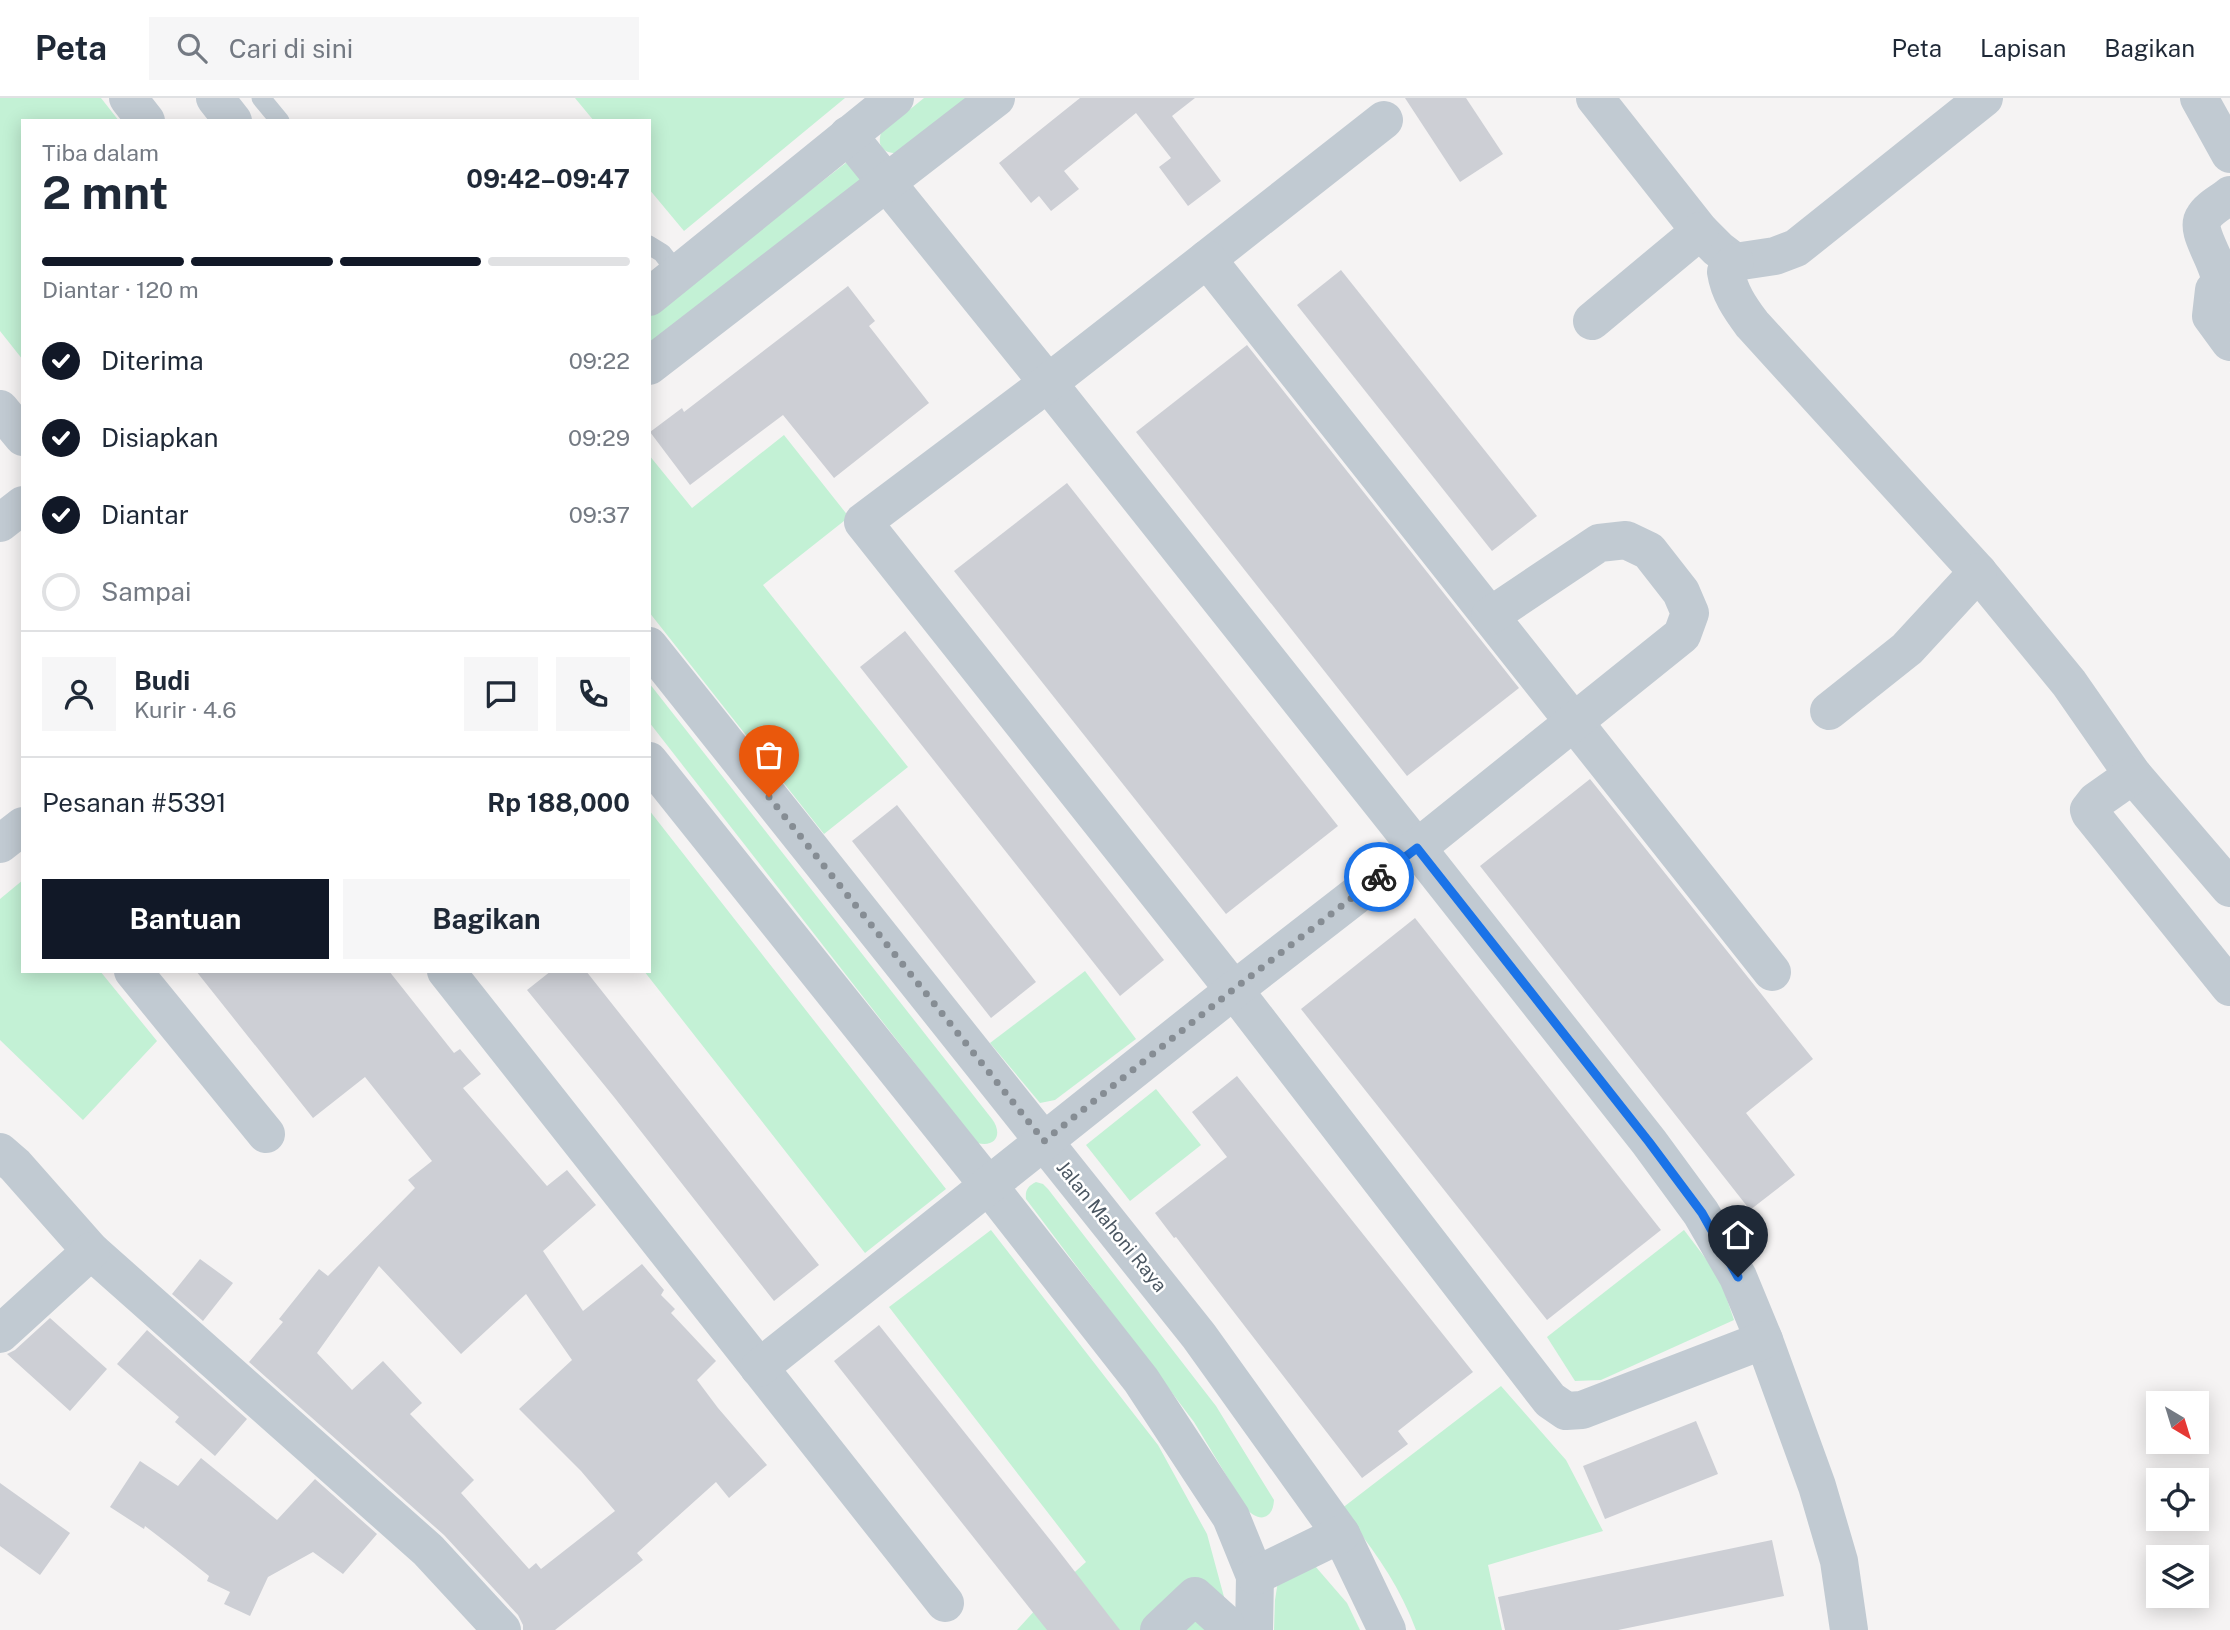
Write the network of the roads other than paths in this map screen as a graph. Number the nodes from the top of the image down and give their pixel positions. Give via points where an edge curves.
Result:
1 (128, 98) edge
2 (215, 98) edge
3 (261, 98) edge
4 (895, 98) edge
5 (996, 98) edge
6 (1984, 98) edge
7 (2199, 98) edge
8 (1599, 99) edge
9 (144, 119) edge
10 (231, 119) edge
11 (278, 119) edge
12 (1384, 120) dead end
13 (848, 135) junction
14 (2230, 154) edge
15 (886, 183) junction
16 (2230, 195) edge
17 (1700, 231) junction
18 (651, 246) edge
19 (1207, 259) junction
20 (1735, 262) junction
21 (664, 285) edge
22 (1592, 321) dead end
23 (2230, 342) edge
24 (651, 364) edge
25 (1048, 383) junction
26 (0, 409) edge
27 (21, 435) edge
28 (21, 507) edge
29 (0, 523) edge
30 (1978, 572) junction
31 (1490, 616) junction
32 (651, 649) edge
33 (1829, 712) dead end
34 (1574, 723) junction
35 (651, 764) edge
36 (2133, 775) junction
37 (1417, 848) junction
38 (2223, 868) edge
39 (1772, 972) dead end
40 (135, 973) edge
41 (448, 973) edge
42 (2230, 987) edge
43 (1234, 989) junction
44 (266, 1134) dead end
45 (1044, 1141) junction
46 (0, 1152) edge
47 (988, 1185) junction
48 (92, 1251) junction
49 (0, 1334) edge
50 (1764, 1340) junction
51 (759, 1368) junction
52 (1341, 1534) junction
53 (1255, 1576) junction
54 (945, 1603) dead end
55 (502, 1630) edge
56 (1158, 1630) edge
57 (1227, 1630) edge
58 (1255, 1630) edge
59 (1387, 1630) edge
60 (1849, 1630) edge

1 - 9 street
2 - 10 street
3 - 11 lane
4 - 13 street
5 - 15 street
6 - 20 street via 1796,248 1775,257
7 - 14 street
8 - 17 street
12 - 19 street
13 - 15 street
13 - 21 street
15 - 24 street
15 - 25 street
16 - 23 street via 2204,215 2201,223 2220,273 2211,316
17 - 20 street
17 - 22 street
18 - 21 lane via 662,253
19 - 25 street
19 - 31 street
20 - 30 street via 1726,272 1728,285 1752,324
25 - 37 street
25 - 43 street via 863,522
26 - 27 street
28 - 29 street
30 - 33 street via 1907,649
30 - 36 street via 2069,683
31 - 34 street
31 - 34 street via 1599,543 1626,540 1649,551 1681,592 1690,612 1682,635
32 - 45 street, Jalan Mahoni Raya
34 - 37 street
34 - 39 street
35 - 47 street
36 - 38 street
36 - 42 street via 2096,801 2090,813
37 - 43 street
37 - 50 street via 1702,1213 1738,1277
40 - 44 street
41 - 51 street
43 - 45 street
43 - 50 street via 1550,1399 1566,1411 1582,1410
45 - 47 street
45 - 52 street, Jalan Mahoni Raya via 1199,1336
46 - 48 street
47 - 51 street
47 - 53 street via 1141,1380 1231,1517
48 - 49 street
48 - 55 street via 428,1550
50 - 60 street via 1817,1486 1839,1562
51 - 54 street
52 - 53 street
52 - 59 street, Jalan Mahoni Raya
53 - 58 street
56 - 57 street via 1195,1595

